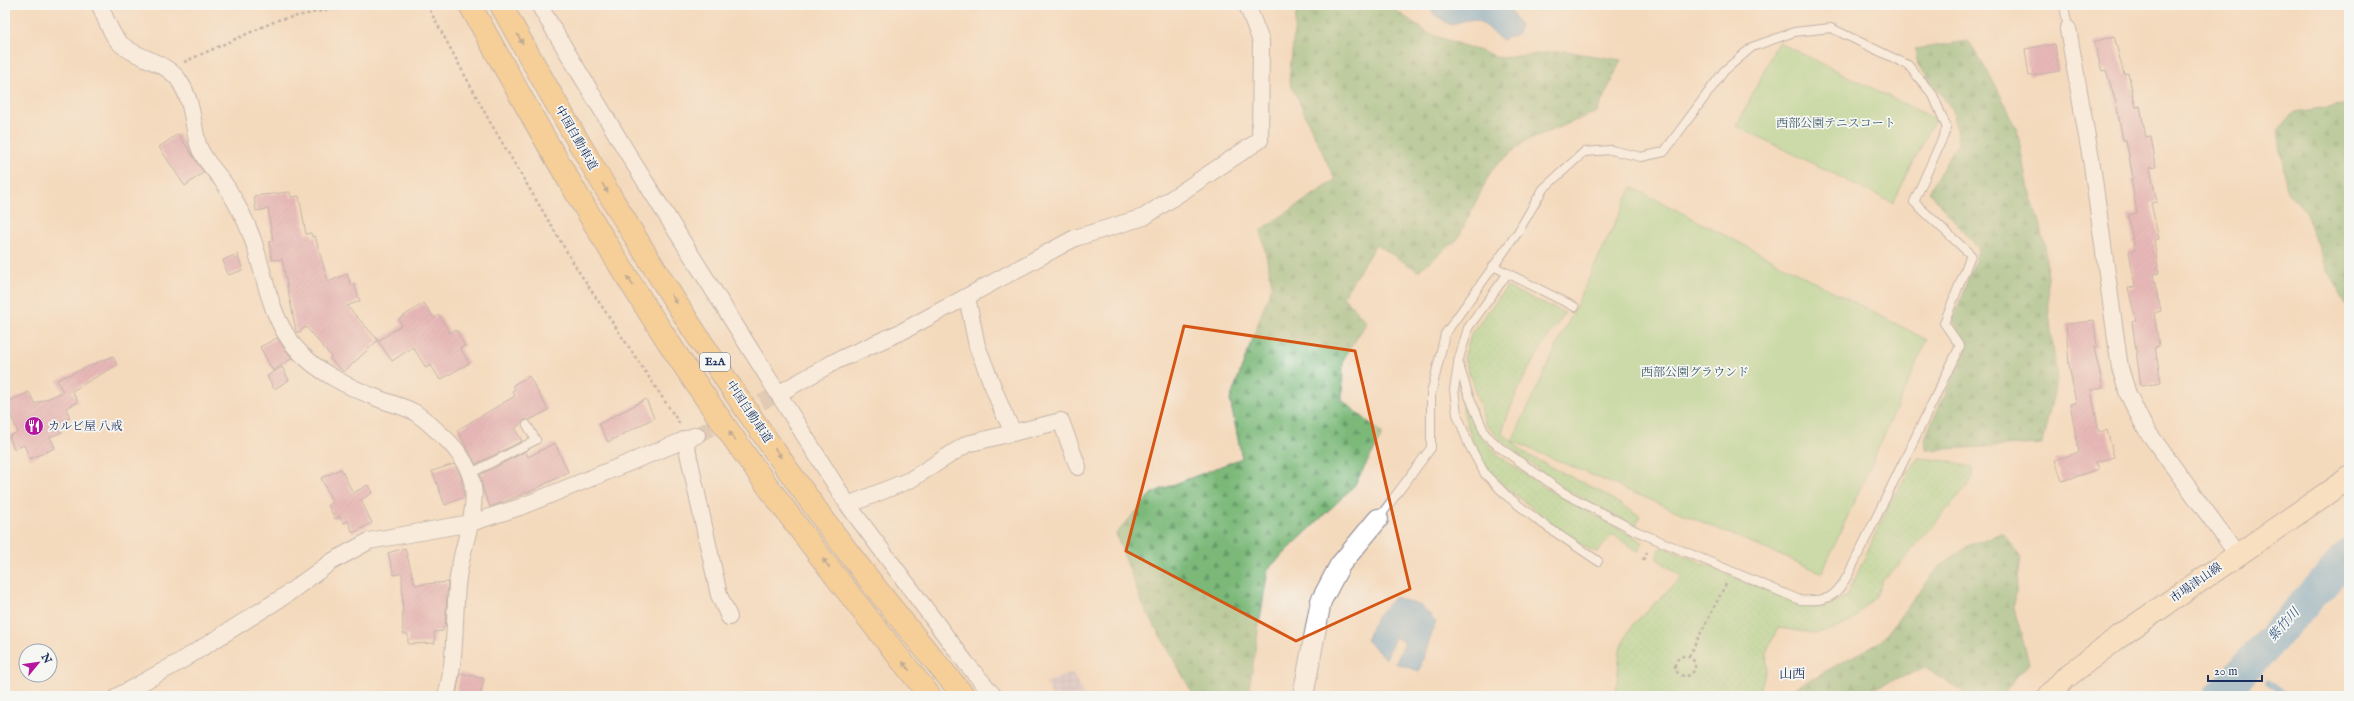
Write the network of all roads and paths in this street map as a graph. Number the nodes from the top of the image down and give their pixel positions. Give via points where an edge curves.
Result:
1 (100, 5) edge
2 (351, 5) edge
3 (427, 5) edge
4 (470, 5) edge
5 (501, 5) edge
6 (539, 5) edge
7 (1247, 5) edge
8 (2064, 5) edge
9 (2068, 29) joint
10 (166, 69) junction
11 (1493, 266) junction
12 (1508, 273) junction
13 (966, 297) junction
14 (1575, 307) dead end
15 (1458, 362) junction
16 (778, 394) junction
17 (527, 425) dead end
18 (1014, 433) junction
19 (691, 437) junction
20 (1078, 467) dead end
21 (471, 474) junction
22 (2349, 478) edge
23 (848, 505) junction
24 (1378, 518) joint
25 (470, 523) junction
26 (2236, 554) junction
27 (1598, 561) dead end
28 (1733, 571) junction
29 (729, 617) dead end
30 (1689, 656) junction
31 (118, 696) edge
32 (446, 696) edge
33 (930, 696) edge
34 (964, 696) edge
35 (994, 696) edge
36 (1303, 696) edge
37 (2050, 696) edge

1 - 10 street via 117,40 128,50
2 - 10 path via 278,20
3 - 19 path via 490,122 576,269
33 -> 4 highway, E2A via 786,512 697,385 608,246
5 -> 34 highway, 中国自動車道 / E2A via 552,98 634,237 721,370 811,502 906,627
6 - 16 street via 631,159
7 - 13 street via 1262,41 1260,140 1144,218 1075,238
8 - 9 lane
9 - 26 street via 2092,165 2120,368 2128,394 2145,428
10 - 21 street via 179,80 190,101 198,145 205,159 241,211 257,249 271,306 286,335 314,366 414,412 459,451
11 - 12 lane
11 - 24 lane via 1445,334 1431,394 1431,448
11 - 28 lane via 1518,232 1543,189 1584,152 1611,150 1641,157 1664,152 1724,71 1752,47 1794,32 1831,28 1908,65 1933,95 1947,128 1914,202 1971,255 1944,323 1960,346 1838,592 1821,601 1800,600
12 - 14 lane
12 - 15 lane via 1468,328
13 - 16 street via 903,331 836,361
13 - 18 street via 977,346
15 - 27 lane via 1454,390 1457,414 1469,445 1485,474 1507,496 1540,522
15 - 28 lane via 1485,434 1499,447 1564,493 1630,528
16 - 23 street
17 - 21 lane via 536,440
18 - 20 street via 1061,421
18 - 23 street via 967,444 910,480
19 - 25 street via 520,507
19 - 29 street via 719,595
21 - 25 street via 474,493
22 - 26 main road, 市場津山線
23 - 35 street via 966,663
24 - 36 street via 1340,565 1321,601
25 - 31 street via 369,541 331,562 283,597 182,661
25 - 32 street via 458,582 452,670
26 - 37 main road, 市場津山線 via 2065,678
28 - 30 path
30 - 30 path via 1694,661 1695,670 1688,676 1681,676 1676,672 1675,664 1681,656

